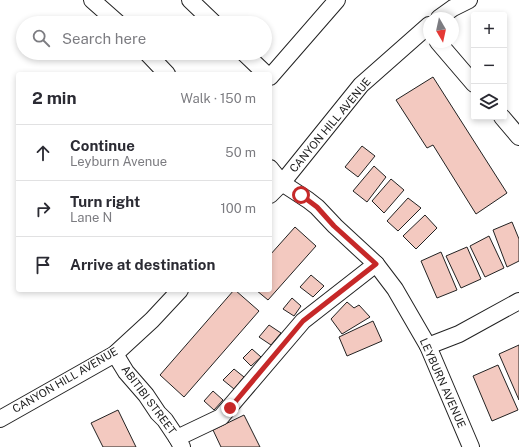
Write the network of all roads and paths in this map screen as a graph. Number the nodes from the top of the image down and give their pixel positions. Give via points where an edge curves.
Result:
1 (92, 0) edge
2 (190, 0) edge
3 (337, 0) edge
4 (469, 0) edge
5 (447, 12) edge
6 (110, 16) edge
7 (207, 16) edge
8 (423, 32) edge
9 (443, 48) edge
10 (154, 60) edge
11 (251, 60) edge
12 (165, 72) edge
13 (264, 72) edge
14 (272, 75) edge
15 (471, 80) edge
16 (505, 120) edge
17 (519, 137) edge
18 (272, 170) edge
19 (282, 183) junction
20 (272, 193) edge
21 (376, 264) junction
22 (178, 292) edge
23 (519, 301) edge
24 (428, 346) junction
25 (115, 354) junction
26 (0, 419) edge
27 (179, 443) edge
28 (470, 447) edge

1 - 6 street
2 - 7 street
3 - 14 street
4 - 5 street
8 - 19 street, CANYON HILL AVENUE via 361,85
9 - 15 street
10 - 12 street
11 - 13 street
16 - 17 street
18 - 19 street, LEYBURN AVENUE
19 - 20 street, CANYON HILL AVENUE
19 - 21 street, LEYBURN AVENUE via 317,207
21 - 24 street, LEYBURN AVENUE via 395,289
21 - 27 street via 303,321 222,417
22 - 25 street, CANYON HILL AVENUE
23 - 24 street via 459,334
24 - 28 street, LEYBURN AVENUE
25 - 26 street, CANYON HILL AVENUE
25 - 27 street, ABITIBI STREET via 126,372 165,420

